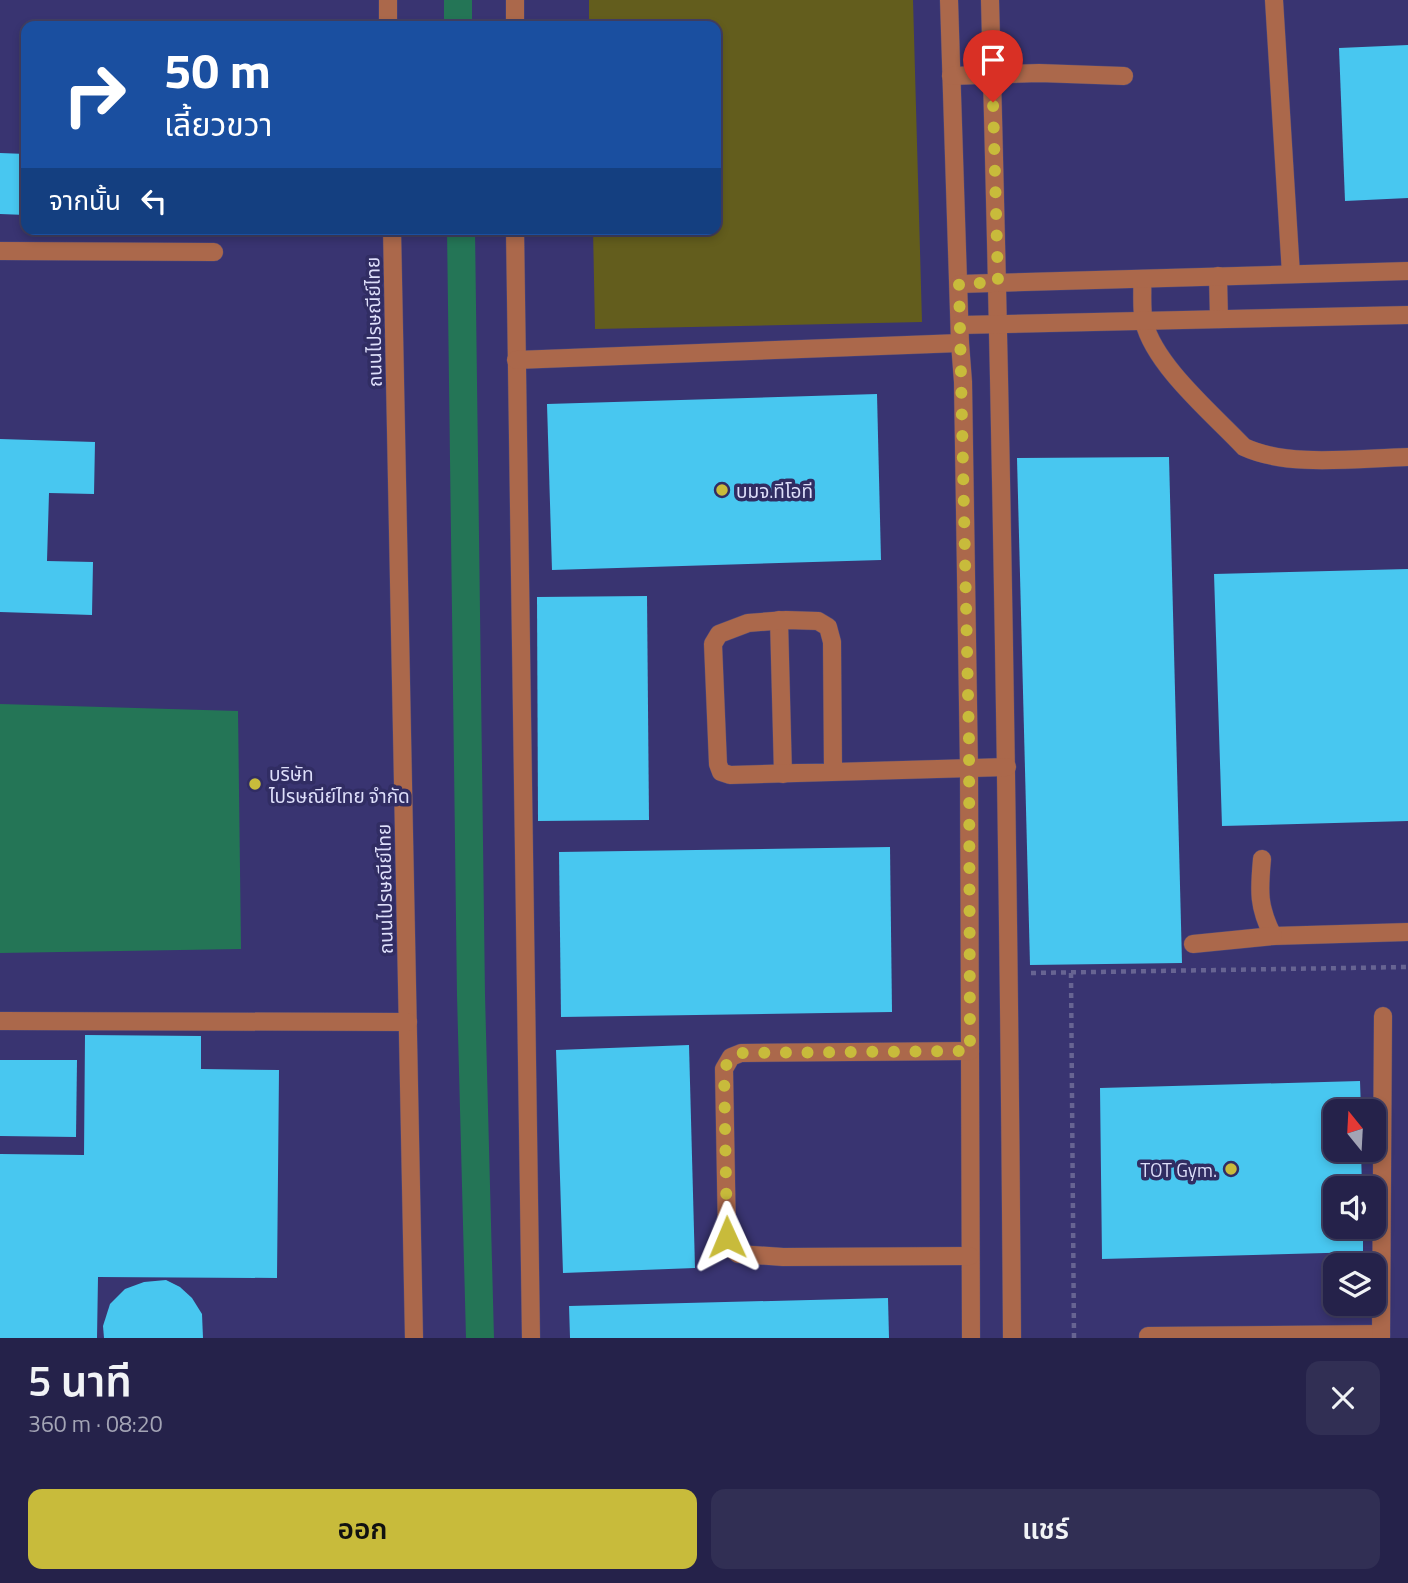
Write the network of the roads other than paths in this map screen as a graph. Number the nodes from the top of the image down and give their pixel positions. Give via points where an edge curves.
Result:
1 (388, 0) edge
2 (515, 0) edge
3 (949, 0) edge
4 (990, 0) edge
5 (1274, 0) edge
6 (388, 21) edge
7 (515, 21) edge
8 (951, 76) junction
9 (992, 76) junction
10 (1124, 76) dead end
11 (392, 235) edge
12 (515, 235) edge
13 (0, 251) edge
14 (214, 252) dead end
15 (1408, 271) edge
16 (1291, 274) junction
17 (1218, 276) junction
18 (1142, 279) junction
19 (998, 282) junction
20 (959, 284) junction
21 (1408, 315) edge
22 (1219, 320) junction
23 (1144, 321) junction
24 (1000, 325) junction
25 (960, 334) junction
26 (516, 360) junction
27 (1408, 457) edge
28 (779, 620) junction
29 (1007, 767) junction
30 (969, 768) junction
31 (833, 772) junction
32 (783, 774) junction
33 (1262, 859) dead end
34 (1408, 932) edge
35 (1273, 936) junction
36 (1193, 944) dead end
37 (1382, 1016) dead end
38 (0, 1021) edge
39 (408, 1022) junction
40 (970, 1051) junction
41 (970, 1256) junction
42 (1148, 1336) edge
43 (1381, 1336) edge
44 (414, 1338) edge
45 (531, 1338) edge
46 (971, 1338) edge
47 (1012, 1338) edge

1 - 6 street
2 - 7 street
3 - 8 street
4 - 9 street
5 - 16 street
8 - 9 street
8 - 20 street
9 - 10 street
9 - 19 street
11 - 39 street, ถนนไปรษณีย์ไทย
12 - 26 street
13 - 14 street
15 - 16 street
16 - 17 street
17 - 18 street
17 - 22 street
18 - 19 street
18 - 23 street
19 - 20 street
19 - 24 street
20 - 25 street
21 - 22 street
22 - 23 street
23 - 24 street
23 - 27 street via 1157,352 1171,370 1244,447 1282,459
24 - 25 street
24 - 29 street
25 - 26 street
25 - 30 street
26 - 45 street
28 - 31 street via 818,621 828,627
28 - 32 street
28 - 32 street via 729,629 713,644 722,772
29 - 30 street
29 - 47 street
30 - 31 street
30 - 40 street
31 - 32 street
33 - 35 street via 1259,897
34 - 35 street
35 - 36 street
37 - 43 street
38 - 39 street
39 - 44 street, ถนนไปรษณีย์ไทย
40 - 41 street
40 - 41 street via 741,1053 731,1057 724,1069 727,1237 738,1254
41 - 46 street
42 - 43 street

